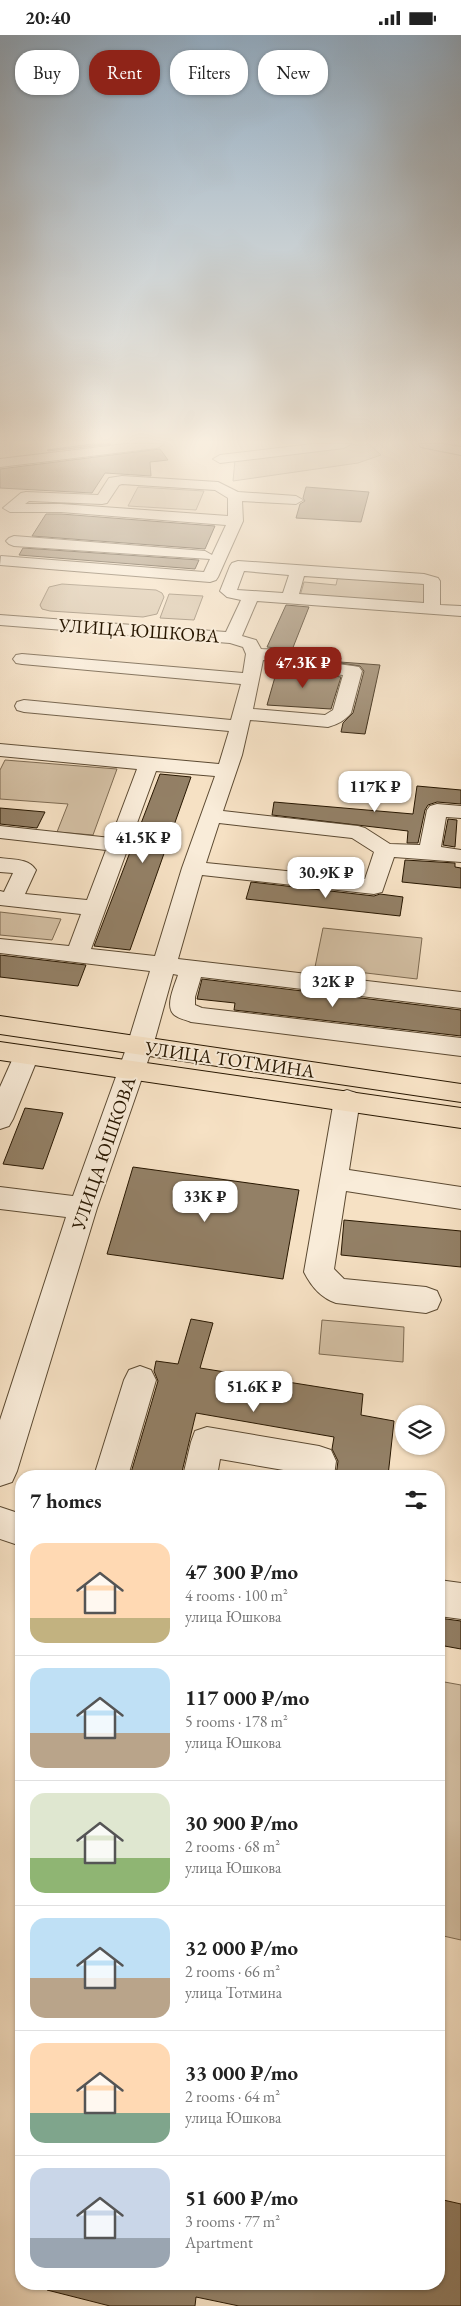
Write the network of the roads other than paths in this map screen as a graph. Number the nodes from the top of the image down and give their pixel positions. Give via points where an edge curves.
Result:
1 (222, 550) edge
2 (5, 551) edge
3 (205, 556) dead end
4 (298, 571) junction
5 (251, 596) junction
6 (289, 599) junction
7 (432, 609) junction
8 (461, 611) edge
9 (0, 620) edge
10 (232, 638) junction
11 (255, 654) junction
12 (22, 659) dead end
13 (251, 679) junction
14 (24, 706) dead end
15 (241, 720) junction
16 (0, 750) edge
17 (149, 764) junction
18 (225, 771) junction
19 (461, 812) edge
20 (210, 816) junction
21 (0, 832) edge
22 (118, 845) junction
23 (385, 850) junction
24 (429, 852) junction
25 (461, 855) edge
26 (0, 865) edge
27 (193, 868) junction
28 (6, 898) edge
29 (95, 909) junction
30 (0, 946) edge
31 (77, 955) junction
32 (164, 965) junction
33 (192, 969) junction
34 (461, 1000) edge
35 (0, 1025) edge
36 (461, 1047) edge
37 (0, 1051) edge
38 (26, 1055) junction
39 (136, 1058) junction
40 (461, 1093) edge
41 (347, 1100) junction
42 (461, 1118) edge
43 (0, 1119) edge
44 (333, 1178) junction
45 (0, 1197) edge
46 (461, 1198) edge
47 (83, 1208) junction
48 (426, 1300) dead end
49 (140, 1380) dead end
50 (113, 1470) edge
51 (201, 1470) edge
52 (317, 1470) edge
53 (0, 1471) edge
54 (0, 1523) edge
55 (15, 1528) edge
56 (445, 1599) edge
57 (461, 1601) edge

1 - 2 street via 210,577
2 - 3 street
4 - 5 street via 238,566 228,591
4 - 6 street
4 - 7 street via 432,581
5 - 6 street
5 - 10 street
6 - 7 street
7 - 8 street
9 - 10 street, УЛИЦА ЮШКОВА
10 - 11 street, УЛИЦА ЮШКОВА via 250,644
11 - 13 street, УЛИЦА ЮШКОВА
11 - 15 street via 294,657 302,665 353,671 342,713 328,721
12 - 13 street
13 - 15 street, УЛИЦА ЮШКОВА
14 - 15 street
15 - 18 street, УЛИЦА ЮШКОВА
16 - 17 street
17 - 18 street
17 - 22 street
18 - 20 street, УЛИЦА ЮШКОВА
19 - 24 street via 437,810
20 - 23 street via 358,832
20 - 27 street, УЛИЦА ЮШКОВА
21 - 22 street
22 - 29 street
23 - 24 street
23 - 27 street via 374,887
24 - 25 street
26 - 28 street via 25,870
27 - 32 street, УЛИЦА ЮШКОВА
28 - 29 street
29 - 31 street
30 - 31 street
31 - 32 street
32 - 33 street
32 - 39 street, УЛИЦА ЮШКОВА
33 - 34 street
33 - 36 street via 183,997 183,1009 200,1016
35 - 39 main road, УЛИЦА ТОТМИНА via 95,1037
37 - 38 main road, УЛИЦА ТОТМИНА
38 - 39 main road, УЛИЦА ТОТМИНА
38 - 43 street
39 - 40 main road, УЛИЦА ТОТМИНА
39 - 41 main road, УЛИЦА ТОТМИНА
39 - 47 street, УЛИЦА ЮШКОВА
41 - 42 main road, УЛИЦА ТОТМИНА
41 - 44 street
44 - 46 street
44 - 48 street via 318,1272 336,1291
45 - 47 street
47 - 53 street, УЛИЦА ЮШКОВА
49 - 50 street
51 - 52 street via 207,1442 319,1461
54 - 55 street
56 - 57 street

